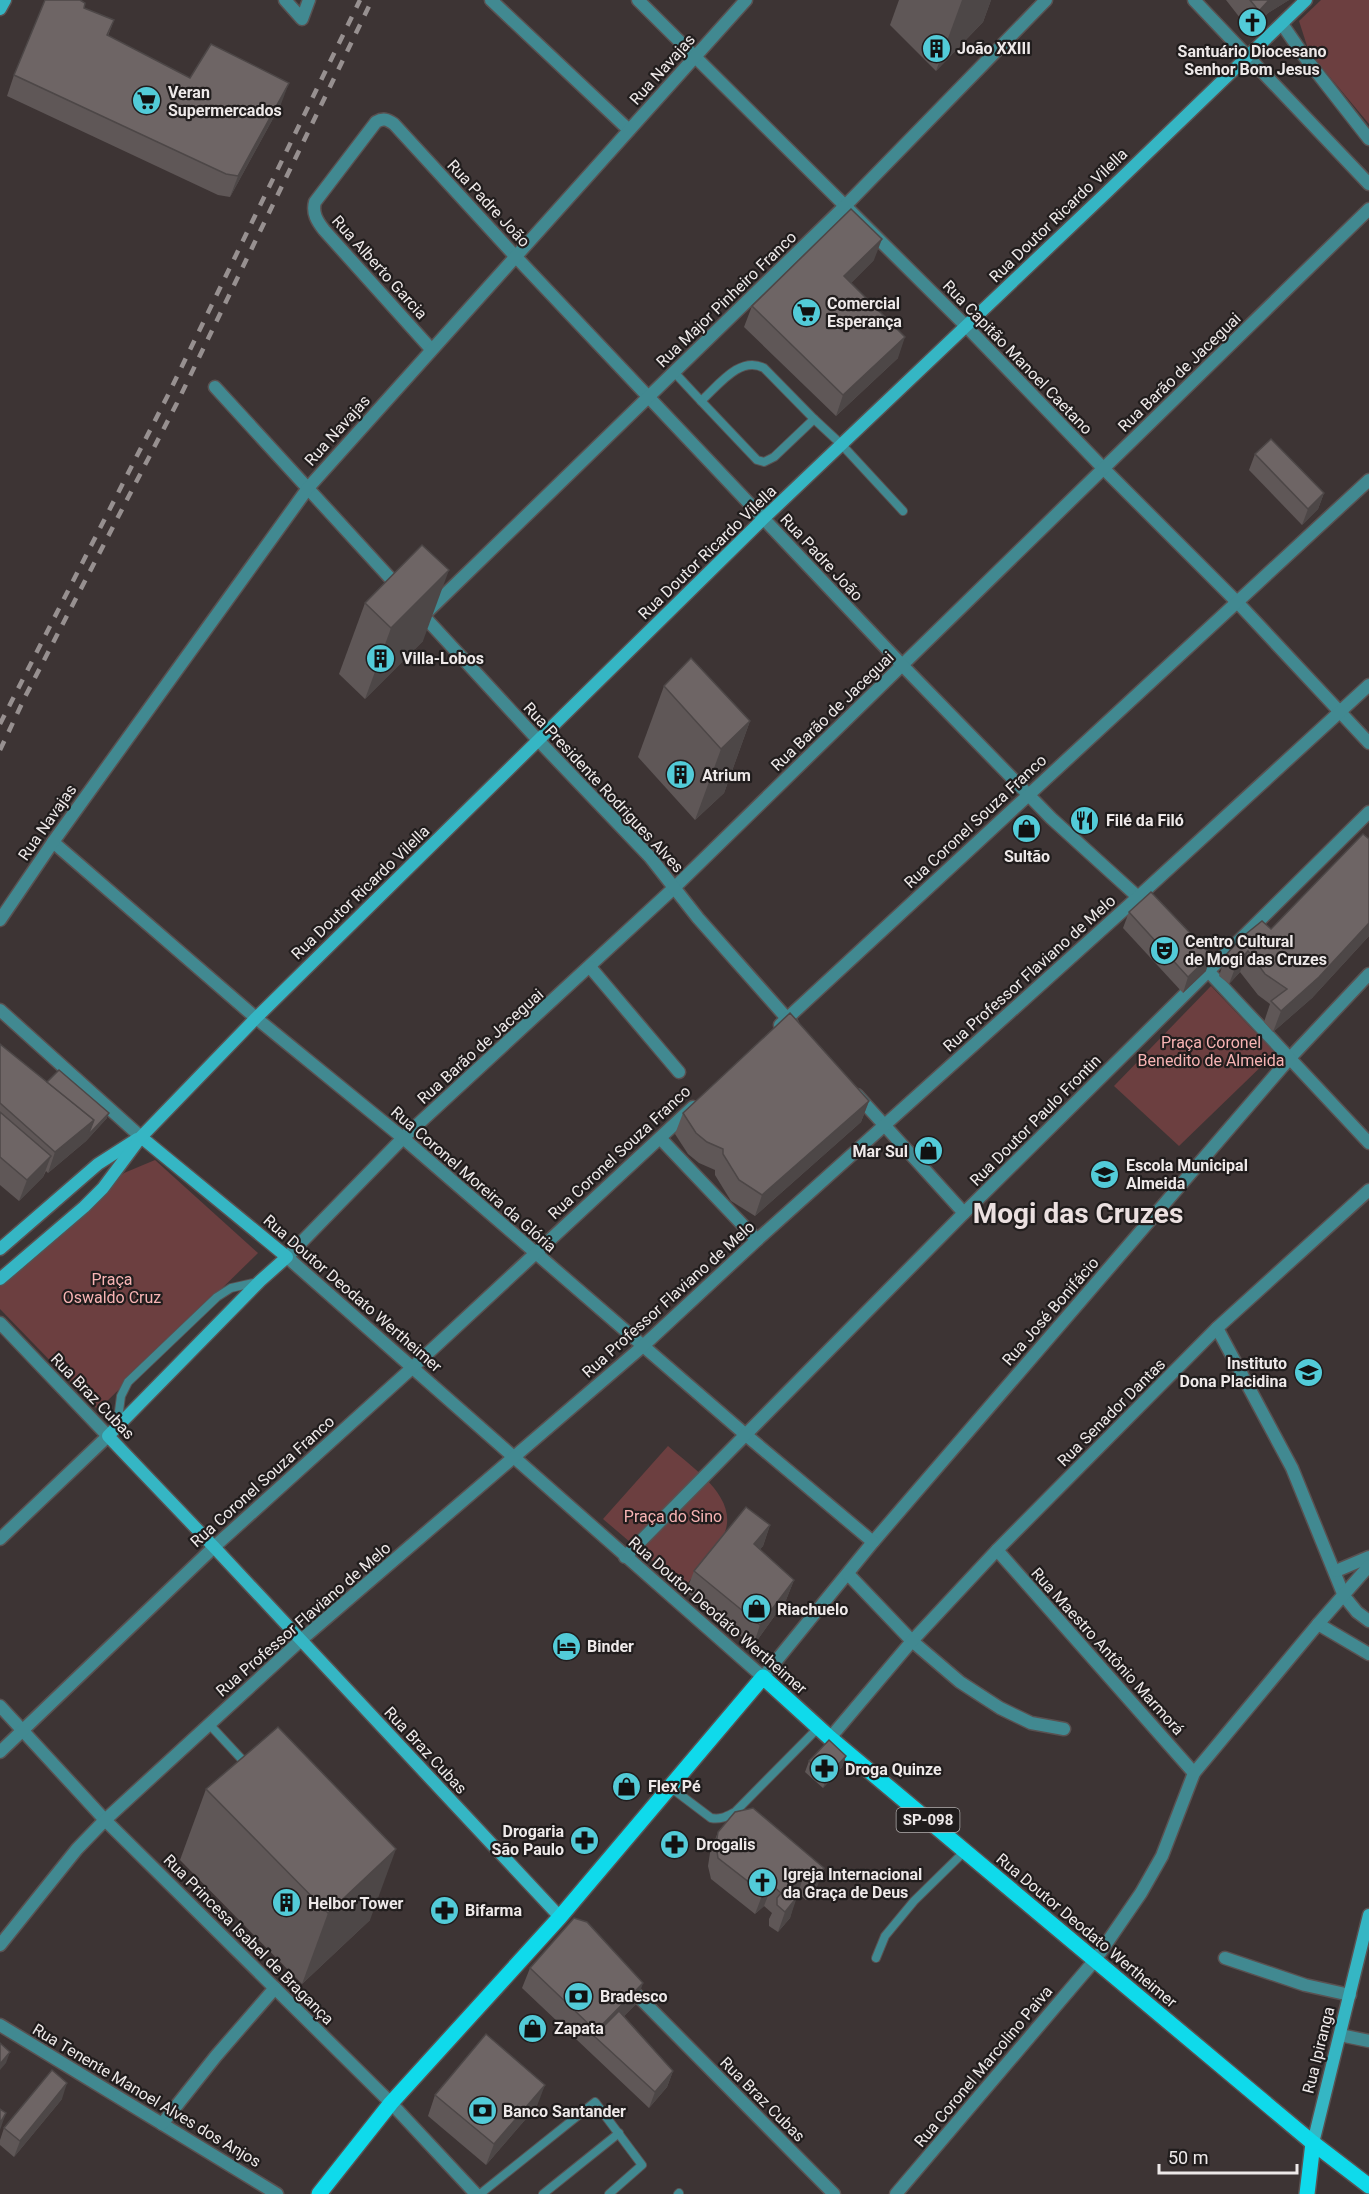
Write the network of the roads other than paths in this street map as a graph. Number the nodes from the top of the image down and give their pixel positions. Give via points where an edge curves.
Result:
1 (5, 0) edge
2 (285, 0) edge
3 (309, 0) edge
4 (491, 0) edge
5 (638, 0) edge
6 (746, 0) edge
7 (1046, 0) edge
8 (1194, 0) edge
9 (1306, 0) edge
10 (0, 9) edge
11 (1282, 24) junction
12 (1247, 55) junction
13 (695, 57) junction
14 (629, 130) junction
15 (1369, 139) edge
16 (1369, 184) edge
17 (315, 202) joint
18 (846, 205) junction
19 (1369, 209) edge
20 (516, 257) junction
21 (966, 326) junction
22 (431, 349) junction
23 (674, 372) junction
24 (215, 387) dead end
25 (649, 396) junction
26 (701, 401) junction
27 (814, 419) junction
28 (842, 445) junction
29 (1104, 469) junction
30 (1369, 480) edge
31 (308, 488) junction
32 (903, 511) dead end
33 (764, 519) junction
34 (1238, 603) junction
35 (423, 615) junction
36 (903, 666) junction
37 (1369, 686) edge
38 (1340, 713) junction
39 (538, 740) junction
40 (1369, 743) edge
41 (1027, 795) junction
42 (1369, 812) edge
43 (53, 842) junction
44 (675, 887) junction
45 (1138, 897) junction
46 (0, 920) edge
47 (590, 967) junction
48 (1209, 972) junction
49 (1369, 974) edge
50 (0, 1010) edge
51 (256, 1018) junction
52 (786, 1018) junction
53 (770, 1034) edge
54 (802, 1035) edge
55 (1289, 1059) junction
56 (679, 1072) dead end
57 (847, 1085) edge
58 (702, 1098) edge
59 (885, 1126) junction
60 (141, 1137) junction
61 (404, 1138) junction
62 (660, 1138) junction
63 (1369, 1143) edge
64 (1369, 1190) edge
65 (964, 1213) junction
66 (757, 1240) junction
67 (0, 1249) edge
68 (534, 1252) junction
69 (287, 1257) junction
70 (0, 1279) edge
71 (260, 1281) junction
72 (0, 1323) edge
73 (1217, 1328) junction
74 (643, 1346) junction
75 (412, 1368) junction
76 (112, 1432) junction
77 (746, 1435) junction
78 (514, 1459) junction
79 (0, 1539) edge
80 (873, 1542) junction
81 (214, 1547) junction
82 (997, 1550) junction
83 (625, 1557) junction
84 (1369, 1557) edge
85 (1369, 1566) edge
86 (1336, 1571) junction
87 (848, 1574) junction
88 (1344, 1596) junction
89 (1369, 1621) edge
90 (1318, 1624) junction
91 (301, 1640) junction
92 (912, 1641) junction
93 (1369, 1654) edge
94 (763, 1677) junction
95 (0, 1706) edge
96 (209, 1724) junction
97 (1064, 1729) dead end
98 (23, 1731) junction
99 (824, 1733) junction
100 (0, 1752) edge
101 (1194, 1773) junction
102 (256, 1776) edge
103 (670, 1786) junction
104 (105, 1820) junction
105 (964, 1851) junction
106 (1369, 1915) edge
107 (564, 1921) junction
108 (0, 1945) edge
109 (876, 1958) dead end
110 (1225, 1958) dead end
111 (1095, 1960) junction
112 (618, 1976) edge
113 (275, 1988) junction
114 (1350, 1995) junction
115 (0, 2025) edge
116 (1340, 2035) junction
117 (1369, 2041) edge
118 (391, 2103) junction
119 (162, 2124) junction
120 (619, 2133) junction
121 (1313, 2143) junction
122 (1369, 2186) edge
123 (277, 2194) edge
124 (319, 2194) edge
125 (478, 2194) edge
126 (543, 2194) edge
127 (609, 2194) edge
128 (834, 2194) edge
129 (896, 2194) edge
130 (1308, 2194) edge

1 - 10 street
2 - 3 street via 302,19
4 - 14 street
5 - 13 street, Rua Capitão Manoel Caetano
6 - 13 street, Rua Navajas
7 - 18 street, Rua Major Pinheiro Franco
8 - 12 street
9 - 11 street, Rua Doutor Ricardo Vilella
11 - 12 street, Rua Doutor Ricardo Vilella
11 - 15 street
12 - 16 street
12 - 21 street, Rua Doutor Ricardo Vilella
13 - 14 street, Rua Navajas
13 - 18 street, Rua Capitão Manoel Caetano
14 - 20 street, Rua Navajas
17 - 20 street, Rua Padre João via 375,122 387,119
17 - 22 street, Rua Alberto Garcia via 315,215 324,230
18 - 21 street, Rua Capitão Manoel Caetano
18 - 23 street, Rua Major Pinheiro Franco
19 - 29 street, Rua Barão de Jaceguai
20 - 22 street, Rua Navajas
20 - 25 street, Rua Padre João
21 - 28 street, Rua Doutor Ricardo Vilella
21 - 29 street, Rua Capitão Manoel Caetano
22 - 31 street, Rua Navajas
23 - 25 street, Rua Major Pinheiro Franco
23 - 26 lane
24 - 31 street, Rua Presidente Rodrigues Alves
25 - 33 street, Rua Padre João
25 - 35 street, Rua Major Pinheiro Franco
26 - 27 lane via 740,366 756,364
26 - 27 lane via 757,460 764,462
27 - 28 lane
28 - 32 lane
28 - 33 street, Rua Doutor Ricardo Vilella
29 - 34 street, Rua Capitão Manoel Caetano
29 - 36 street, Rua Barão de Jaceguai
30 - 34 street, Rua Coronel Souza Franco
31 - 35 street, Rua Presidente Rodrigues Alves
31 - 43 street, Rua Navajas
33 - 36 street, Rua Padre João
33 - 39 street, Rua Doutor Ricardo Vilella
34 - 38 street, Rua Capitão Manoel Caetano
34 - 41 street, Rua Coronel Souza Franco
35 - 39 street, Rua Presidente Rodrigues Alves
36 - 41 street, Rua Padre João
36 - 44 street, Rua Barão de Jaceguai
37 - 38 street, Rua Professor Flaviano de Melo
38 - 40 street, Rua Capitão Manoel Caetano
38 - 45 street, Rua Professor Flaviano de Melo
39 - 44 street, Rua Presidente Rodrigues Alves
39 - 51 street, Rua Doutor Ricardo Vilella
41 - 45 street, Rua Padre João
41 - 52 street, Rua Coronel Souza Franco
42 - 48 street, Rua Doutor Paulo Frontin
43 - 46 street, Rua Navajas
43 - 51 street, Rua Coronel Moreira da Glória
44 - 47 street, Rua Barão de Jaceguai
44 - 52 street, Rua Presidente Rodrigues Alves
45 - 59 street, Rua Professor Flaviano de Melo
47 - 56 street
47 - 61 street, Rua Barão de Jaceguai
48 - 55 street
48 - 65 street, Rua Doutor Paulo Frontin
49 - 55 street, Rua José Bonifácio
50 - 60 street, Rua Doutor Deodato Wertheimer
51 - 60 street, Rua Doutor Ricardo Vilella
51 - 61 street, Rua Coronel Moreira da Glória
52 - 53 street, Rua Coronel Souza Franco
52 - 54 street, Rua Presidente Rodrigues Alves
55 - 63 street
55 - 80 street, Rua José Bonifácio
57 - 59 street
58 - 62 street, Rua Coronel Souza Franco
59 - 65 street
59 - 66 street, Rua Professor Flaviano de Melo
60 - 67 street via 98,1164
60 - 69 street, Rua Doutor Deodato Wertheimer / SP-098
60 - 70 street via 97,1194
61 - 68 street, Rua Coronel Moreira da Glória
61 - 69 street, Rua Barão de Jaceguai
62 - 66 street
62 - 68 street, Rua Coronel Souza Franco
64 - 73 street, Rua Senador Dantas
65 - 77 street, Rua Doutor Paulo Frontin
66 - 74 street, Rua Professor Flaviano de Melo
68 - 74 street, Rua Coronel Moreira da Glória
68 - 75 street, Rua Coronel Souza Franco
69 - 71 street
69 - 75 street, Rua Doutor Deodato Wertheimer / SP-098
71 - 76 street
71 - 76 lane via 231,1288 217,1297 128,1382
72 - 76 street, Rua Braz Cubas via 56,1382
73 - 82 street, Rua Senador Dantas
73 - 86 street via 1292,1468
74 - 77 street, Rua Coronel Moreira da Glória
74 - 78 street, Rua Professor Flaviano de Melo
75 - 78 street, Rua Doutor Deodato Wertheimer / SP-098
75 - 81 street, Rua Coronel Souza Franco
76 - 79 street
76 - 81 street, Rua Braz Cubas
77 - 80 street, Rua Coronel Moreira da Glória
77 - 83 street, Rua Doutor Paulo Frontin
78 - 83 street, Rua Doutor Deodato Wertheimer / SP-098
78 - 91 street, Rua Professor Flaviano de Melo
80 - 87 street, Rua José Bonifácio
81 - 91 street, Rua Braz Cubas
81 - 98 street, Rua Coronel Souza Franco
82 - 92 street, Rua Senador Dantas
82 - 101 street, Rua Maestro Antônio Marmorá
83 - 94 street, Rua Doutor Deodato Wertheimer / SP-098
84 - 86 street
85 - 88 street, Rua Coronel Marcolino Paiva
86 - 88 street
87 - 92 street
87 - 94 street, Rua José Bonifácio
88 - 89 street
88 - 90 street, Rua Coronel Marcolino Paiva
90 - 93 street
90 - 101 street, Rua Coronel Marcolino Paiva
91 - 96 street, Rua Professor Flaviano de Melo
91 - 107 street, Rua Braz Cubas
92 - 97 street via 960,1683 1000,1708 1031,1723
92 - 99 street, Rua Senador Dantas
94 - 99 main road, Rua Doutor Deodato Wertheimer / SP-098
94 - 103 main road
95 - 98 street, Rua Princesa Isabel de Bragança
96 - 102 lane
96 - 104 street, Rua Professor Flaviano de Melo
98 - 100 street, Rua Coronel Souza Franco
98 - 104 street, Rua Princesa Isabel de Bragança
99 - 103 lane via 735,1812 719,1819 704,1814
99 - 105 main road, Rua Doutor Deodato Wertheimer / SP-098
101 - 111 street, Rua Coronel Marcolino Paiva via 1162,1856
103 - 107 main road
104 - 108 street, Rua Professor Flaviano de Melo
104 - 113 street, Rua Princesa Isabel de Bragança
105 - 109 lane via 885,1936
105 - 111 main road, Rua Doutor Deodato Wertheimer / SP-098
106 - 114 street, Rua Ipiranga
107 - 118 main road
110 - 114 street via 1305,1985
111 - 121 main road, Rua Doutor Deodato Wertheimer / SP-098
111 - 129 street, Rua Coronel Marcolino Paiva
112 - 128 street, Rua Braz Cubas
113 - 118 street, Rua Princesa Isabel de Bragança
113 - 119 street
114 - 116 street, Rua Ipiranga
115 - 119 street, Rua Tenente Manoel Alves dos Anjos
116 - 117 street
116 - 121 street, Rua Ipiranga
118 - 124 main road
118 - 125 street, Rua Princesa Isabel de Bragança
119 - 123 street, Rua Tenente Manoel Alves dos Anjos
120 - 125 lane via 595,2102
120 - 126 lane
120 - 127 lane via 642,2165
121 - 122 main road, Rua Doutor Deodato Wertheimer / SP-098
121 - 130 main road, Rua Ipiranga

